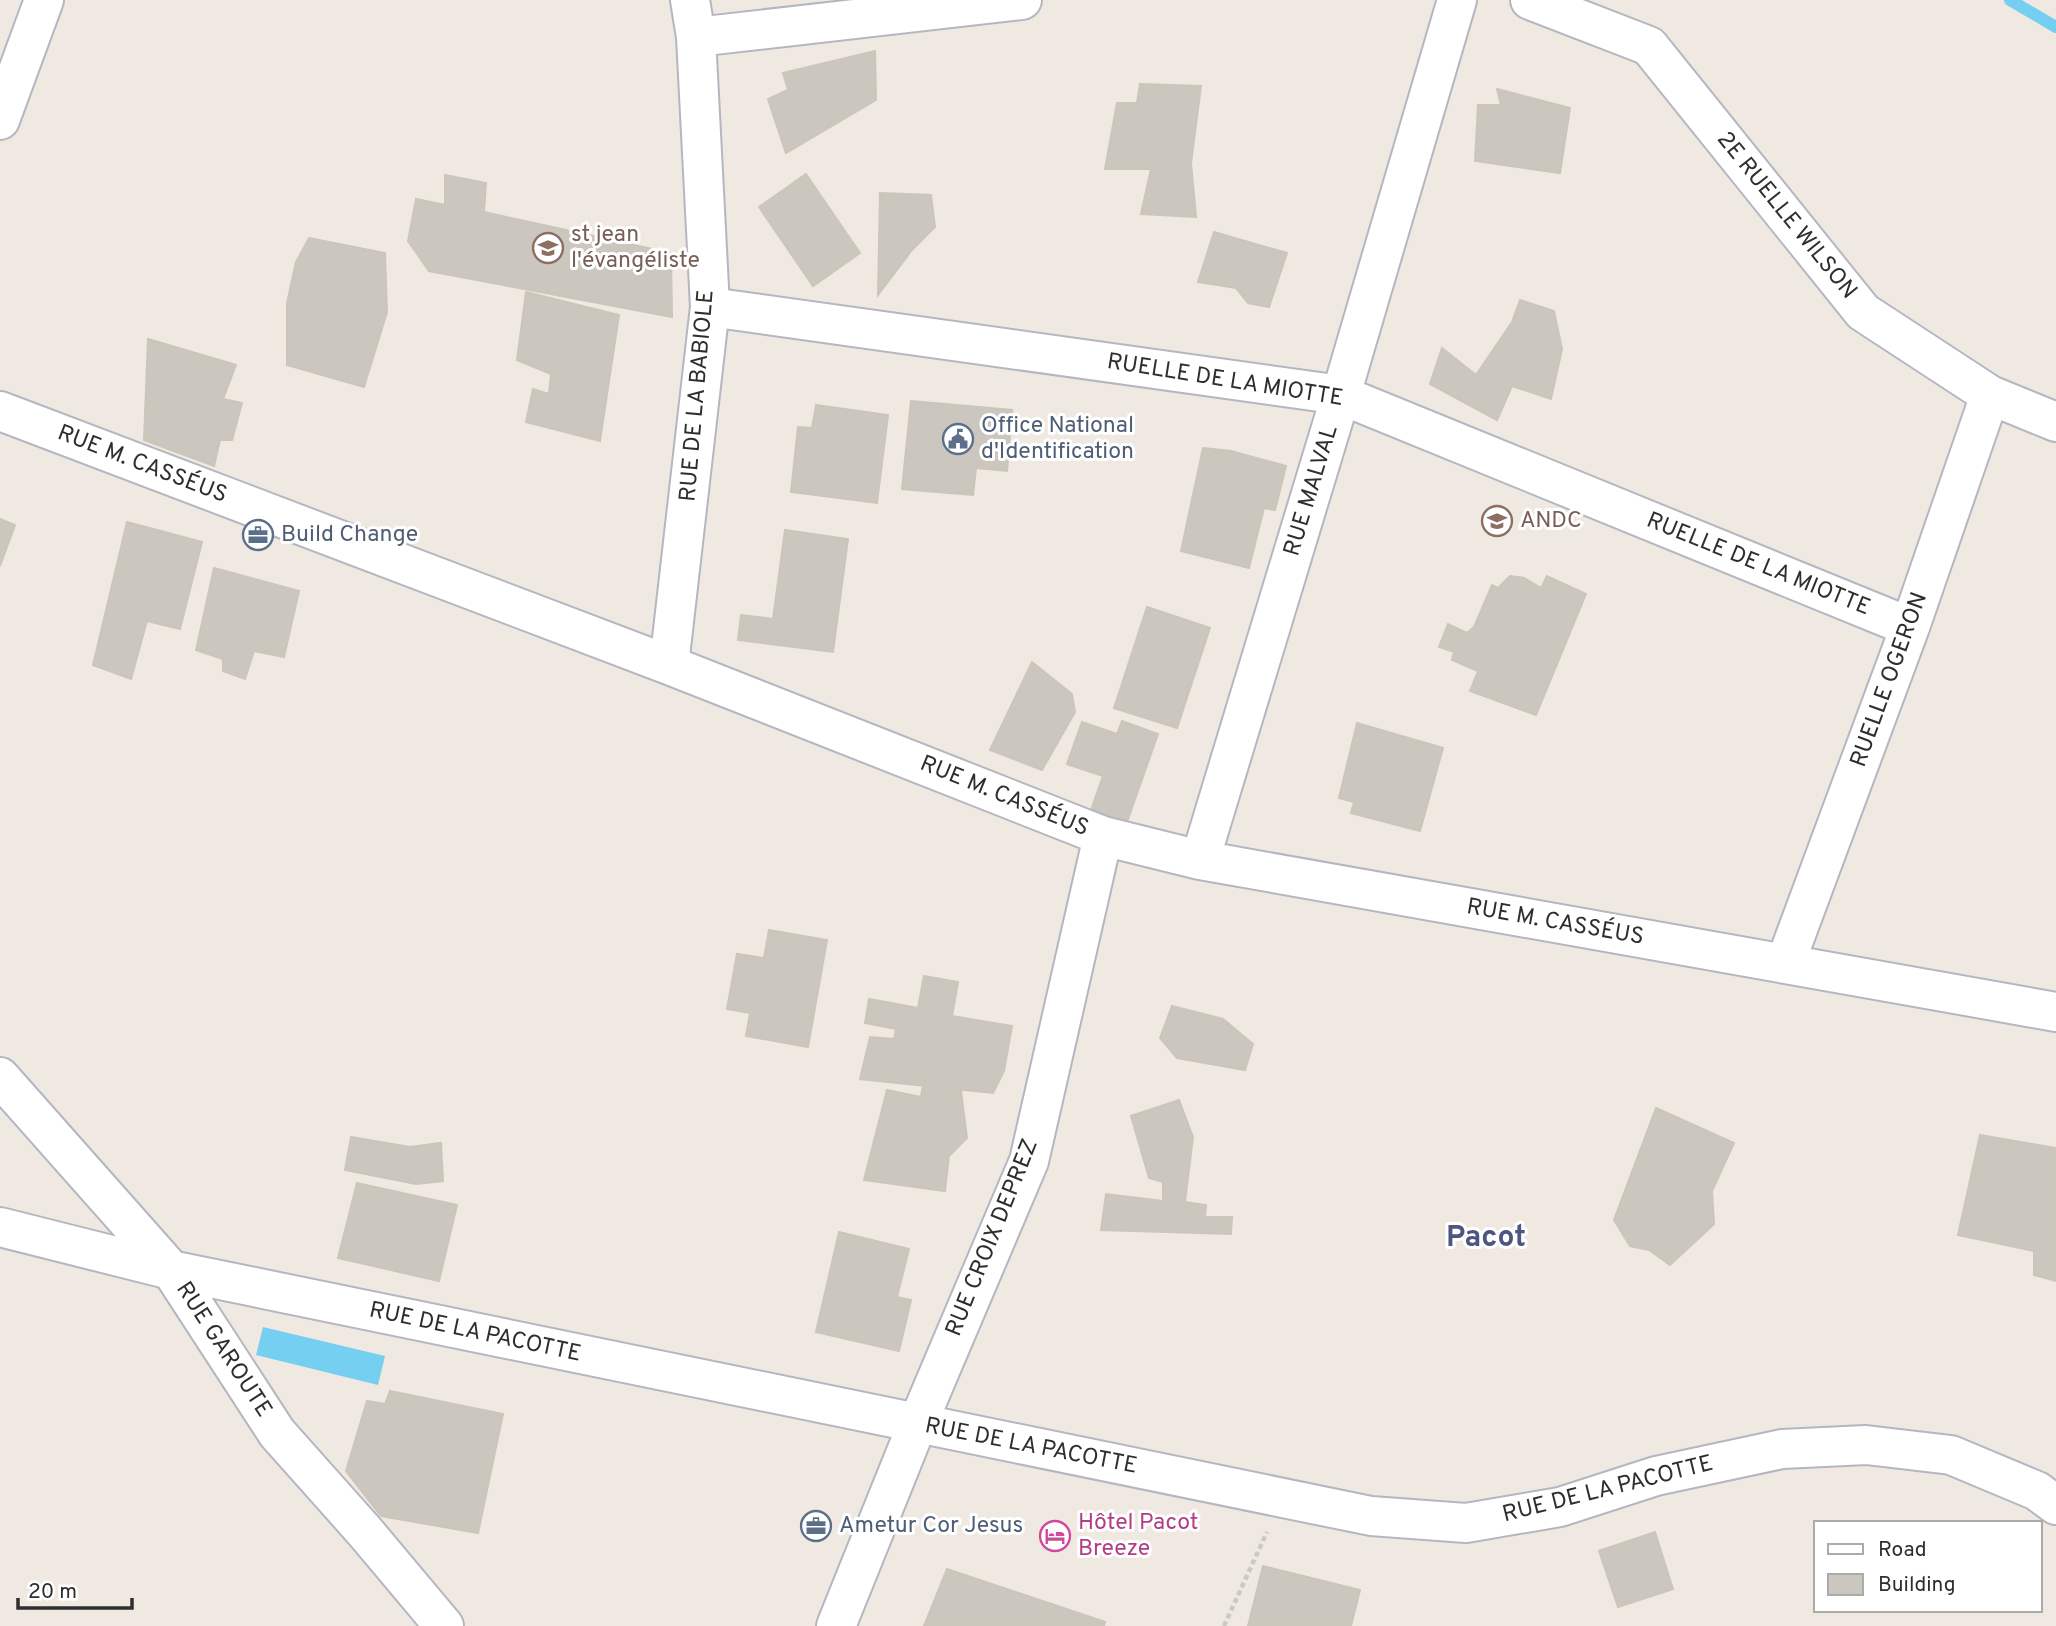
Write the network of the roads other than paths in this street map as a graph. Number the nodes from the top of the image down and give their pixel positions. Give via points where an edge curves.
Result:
1 (44, 0) edge
2 (690, 0) edge
3 (1022, 0) edge
4 (1457, 0) edge
5 (1531, 0) edge
6 (696, 37) junction
7 (0, 120) edge
8 (710, 307) junction
9 (1341, 395) junction
10 (1990, 395) junction
11 (0, 411) edge
12 (2056, 422) edge
13 (1910, 627) junction
14 (669, 665) junction
15 (1103, 836) junction
16 (1200, 860) junction
17 (1785, 964) junction
18 (2056, 1012) edge
19 (0, 1077) edge
20 (0, 1227) edge
21 (171, 1270) junction
22 (917, 1425) junction
23 (2056, 1505) edge
24 (444, 1626) edge
25 (836, 1626) edge

1 - 7 street
2 - 6 street, RUE DE LA BABIOLE
3 - 6 street
4 - 9 street, RUE MALVAL
5 - 10 street, 2E RUELLE WILSON via 1649,46 1863,312
6 - 8 street, RUE DE LA BABIOLE
8 - 9 street, RUELLE DE LA MIOTTE
8 - 14 street, RUE DE LA BABIOLE
9 - 13 street, RUELLE DE LA MIOTTE
9 - 16 street, RUE MALVAL
10 - 12 street, 2E RUELLE WILSON
10 - 13 street, RUELLE OGERON
11 - 14 street, RUE M. CASSÉUS
13 - 17 street, RUELLE OGERON
14 - 15 street, RUE M. CASSÉUS
15 - 16 street, RUE M. CASSÉUS
15 - 22 street, RUE CROIX DEPREZ via 1029,1161
16 - 17 street, RUE M. CASSÉUS
17 - 18 street, RUE M. CASSÉUS
19 - 21 street, RUE GAROUTE
20 - 21 street, RUE DE LA PACOTTE
21 - 22 street, RUE DE LA PACOTTE
21 - 24 street, RUE GAROUTE via 277,1433
22 - 23 street, RUE DE LA PACOTTE via 1371,1516 1466,1523 1560,1507 1656,1476 1782,1449 1866,1445 1951,1455 2037,1491
22 - 25 street, RUE CROIX DEPREZ

